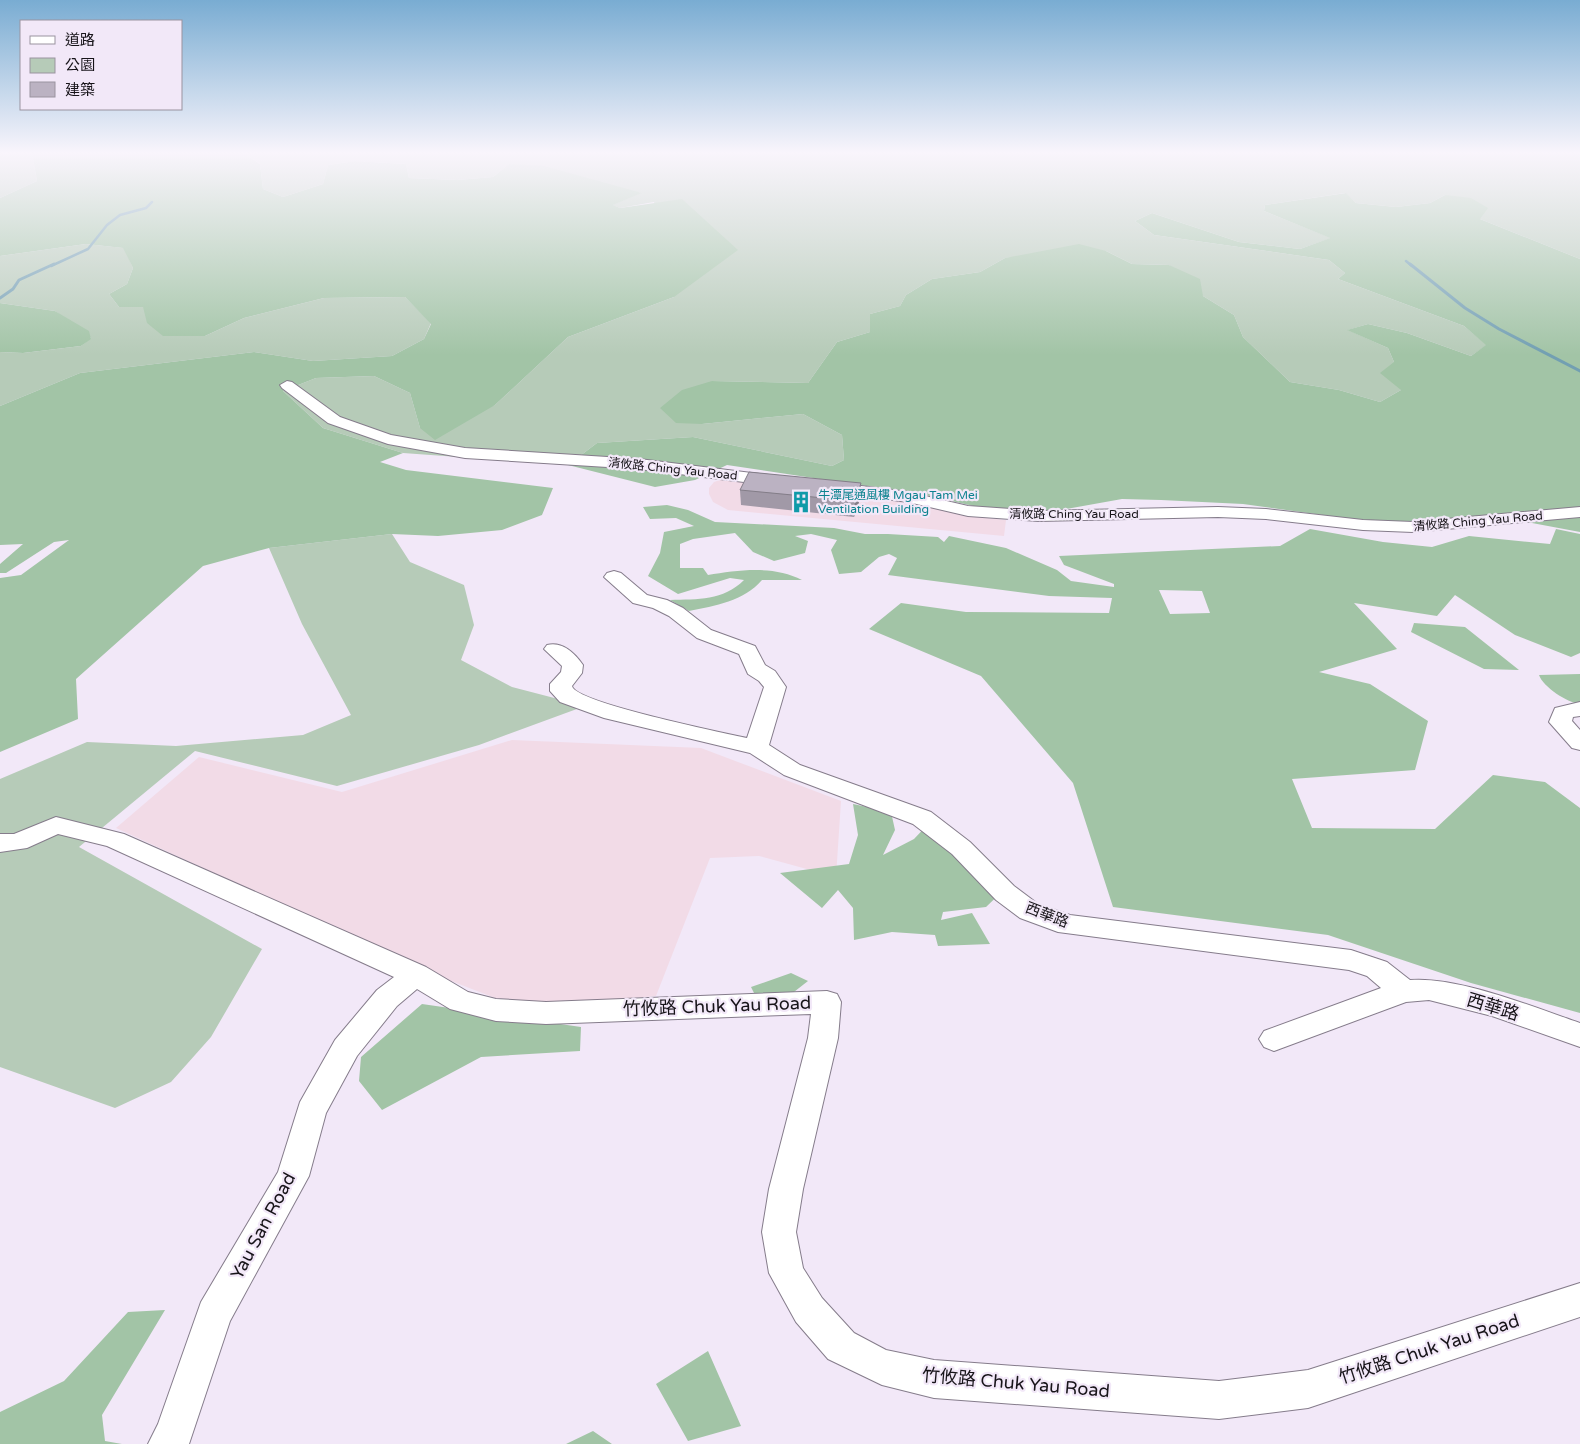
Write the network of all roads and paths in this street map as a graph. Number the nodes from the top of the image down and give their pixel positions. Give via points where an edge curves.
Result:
1 (287, 386) dead end
2 (791, 483) edge
3 (810, 485) edge
4 (1580, 512) edge
5 (614, 577) dead end
6 (554, 650) dead end
7 (1580, 710) edge
8 (1580, 743) edge
9 (758, 748) junction
10 (0, 844) edge
11 (416, 975) junction
12 (1404, 991) junction
13 (1580, 1035) edge
14 (1274, 1039) dead end
15 (1580, 1300) edge
16 (167, 1444) edge

1 - 2 street, 清攸路 Ching Yau Road via 334,420 388,439 465,453 639,464
3 - 4 street, 清攸路 Ching Yau Road via 908,497 968,511 1039,516 1218,512 1413,527
5 - 9 street via 640,599 676,612 704,634 748,650 756,668 775,687
6 - 9 street, 西華路 via 573,664 572,675 561,684 561,691 568,697 612,713
7 - 8 street via 1563,713 1560,722
9 - 12 street, 西華路 via 792,770 922,818 961,848 1005,894 1029,911 1068,925 1351,960 1377,969
10 - 11 street via 18,842 56,825 115,840
11 - 15 street, 竹攸路 Chuk Yau Road via 460,1001 496,1010 546,1013 827,1002 823,1038 779,1232 786,1273 809,1310 841,1346 882,1367 934,1379 1219,1400 1308,1389
11 - 16 street, Yau San Road via 387,998 346,1048 311,1111 293,1176 214,1314
12 - 13 street, 西華路 via 1438,991 1495,1006
12 - 14 street, 西華路

